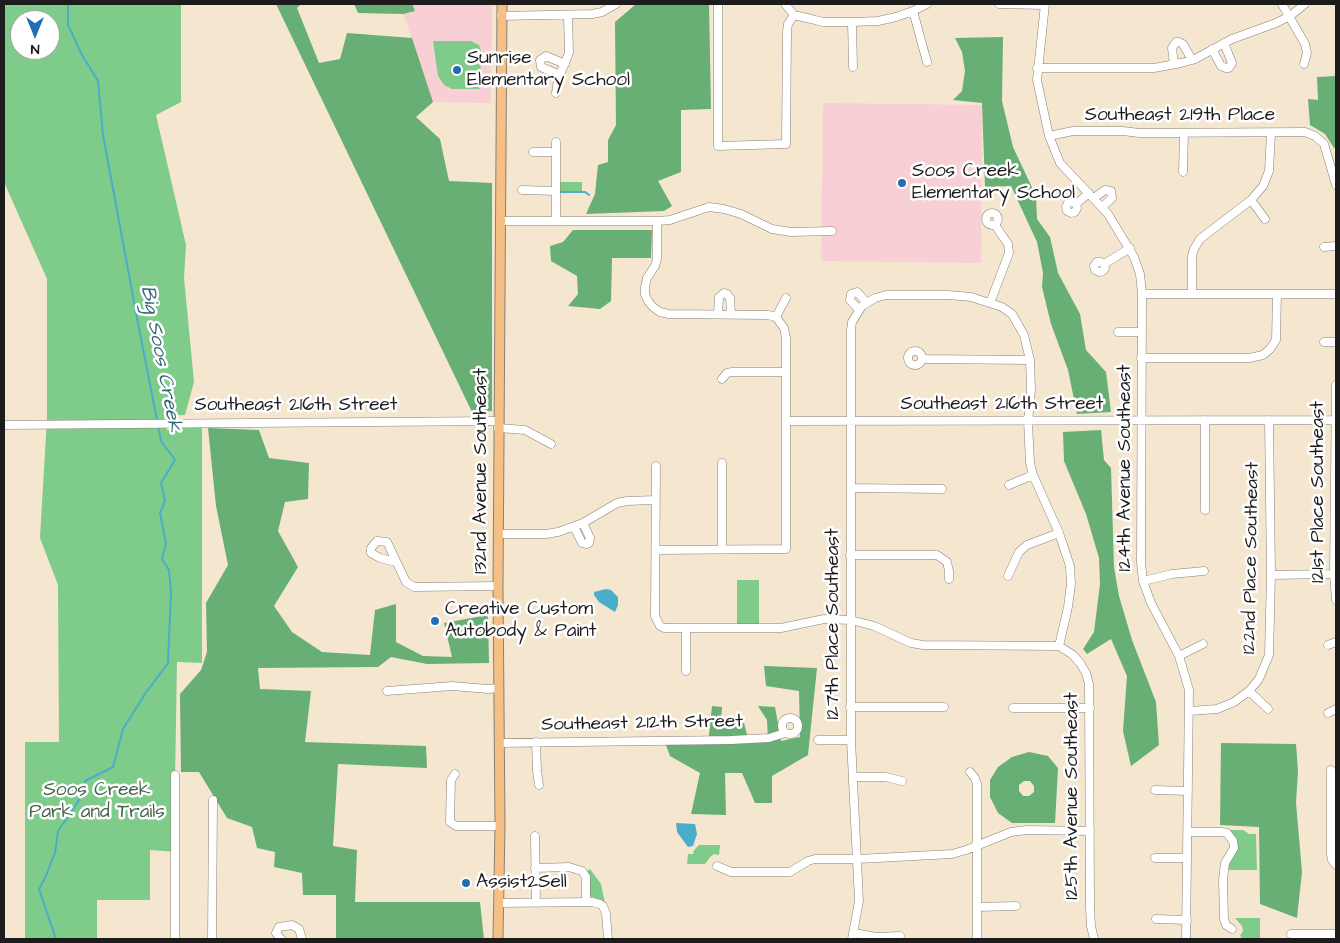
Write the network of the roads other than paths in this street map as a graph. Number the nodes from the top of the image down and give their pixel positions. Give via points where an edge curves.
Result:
1 (502, 4) edge
2 (616, 4) edge
3 (718, 4) edge
4 (785, 4) edge
5 (928, 4) edge
6 (999, 4) edge
7 (1045, 4) edge
8 (1282, 4) edge
9 (1305, 4) edge
10 (913, 12) junction
11 (794, 14) junction
12 (502, 16) junction
13 (568, 16) junction
14 (1290, 16) junction
15 (852, 22) junction
16 (1224, 43) junction
17 (1212, 49) junction
18 (1192, 60) junction
19 (927, 62) dead end
20 (565, 64) junction
21 (1174, 64) junction
22 (1304, 64) dead end
23 (853, 67) dead end
24 (1037, 68) junction
25 (560, 75) junction
26 (556, 93) dead end
27 (1271, 132) junction
28 (1184, 133) junction
29 (1049, 136) junction
30 (556, 142) dead end
31 (533, 152) dead end
32 (556, 152) junction
33 (1183, 172) dead end
34 (1336, 184) edge
35 (522, 190) dead end
36 (556, 191) junction
37 (1092, 195) junction
38 (1251, 200) junction
39 (1076, 204) dead end
40 (1102, 207) junction
41 (1265, 219) dead end
42 (500, 221) junction
43 (556, 221) junction
44 (658, 221) junction
45 (996, 225) dead end
46 (832, 231) dead end
47 (1336, 246) edge
48 (1324, 247) dead end
49 (1130, 248) junction
50 (1104, 264) dead end
51 (1142, 294) junction
52 (1192, 294) junction
53 (1276, 294) junction
54 (1336, 294) edge
55 (786, 298) dead end
56 (990, 303) junction
57 (718, 314) junction
58 (730, 314) junction
59 (776, 317) junction
60 (1118, 332) dead end
61 (1142, 332) junction
62 (1324, 342) dead end
63 (1336, 342) edge
64 (1141, 358) junction
65 (922, 359) dead end
66 (1030, 360) junction
67 (786, 372) junction
68 (722, 379) dead end
69 (1336, 385) edge
70 (1142, 420) junction
71 (1206, 420) junction
72 (1269, 420) junction
73 (1336, 420) edge
74 (787, 421) junction
75 (1028, 421) junction
76 (851, 422) junction
77 (498, 424) junction
78 (4, 425) edge
79 (551, 444) dead end
80 (722, 463) dead end
81 (656, 466) dead end
82 (1033, 475) junction
83 (1009, 486) dead end
84 (851, 488) junction
85 (942, 488) dead end
86 (1335, 488) edge
87 (656, 500) junction
88 (1205, 510) dead end
89 (583, 523) junction
90 (574, 527) junction
91 (1059, 533) junction
92 (498, 534) junction
93 (722, 549) junction
94 (656, 550) junction
95 (850, 555) junction
96 (396, 562) dead end
97 (1335, 570) edge
98 (1204, 571) dead end
99 (1271, 575) junction
100 (1008, 576) dead end
101 (949, 579) dead end
102 (1143, 581) junction
103 (498, 586) junction
104 (1336, 600) edge
105 (851, 620) junction
106 (686, 629) junction
107 (1203, 644) dead end
108 (1059, 646) junction
109 (1180, 656) junction
110 (686, 671) dead end
111 (499, 688) junction
112 (387, 691) dead end
113 (1249, 691) junction
114 (850, 706) junction
115 (944, 706) dead end
116 (1013, 708) dead end
117 (1090, 708) junction
118 (1268, 709) dead end
119 (1336, 709) edge
120 (1190, 711) junction
121 (1328, 713) dead end
122 (785, 733) dead end
123 (818, 740) dead end
124 (850, 740) junction
125 (536, 742) junction
126 (499, 743) junction
127 (1331, 770) dead end
128 (970, 772) dead end
129 (455, 774) dead end
130 (175, 775) dead end
131 (853, 777) junction
132 (902, 781) dead end
133 (540, 785) dead end
134 (1155, 790) dead end
135 (1188, 790) junction
136 (213, 800) dead end
137 (500, 826) junction
138 (1090, 831) junction
139 (1188, 832) junction
140 (535, 836) dead end
141 (978, 845) junction
142 (1155, 858) dead end
143 (1187, 858) junction
144 (858, 859) junction
145 (1335, 864) edge
146 (717, 866) dead end
147 (535, 868) junction
148 (586, 902) junction
149 (499, 903) junction
150 (536, 903) junction
151 (1016, 906) dead end
152 (978, 907) junction
153 (1156, 919) dead end
154 (1187, 920) junction
155 (1232, 929) dead end
156 (1291, 934) dead end
157 (1336, 934) edge
158 (853, 936) edge
159 (900, 936) dead end
160 (176, 939) edge
161 (212, 939) edge
162 (280, 939) edge
163 (301, 939) edge
164 (498, 939) edge
165 (608, 939) edge
166 (978, 939) edge
167 (1094, 939) edge
168 (1186, 939) edge

1 - 12 main road, 132nd Avenue Southeast
2 - 13 street via 602,12
3 - 11 street via 718,146 786,144 787,32
4 - 11 street
5 - 10 street
6 - 7 street
7 - 24 street, 124th Avenue Southeast
8 - 14 street
9 - 14 street
10 - 15 street via 878,21
10 - 19 street
11 - 15 street via 823,22
12 - 13 street
12 - 42 main road, 132nd Avenue Southeast
13 - 20 street via 570,46
14 - 16 street
14 - 22 street via 1306,49
15 - 23 street
16 - 17 street
16 - 17 street via 1232,63 1229,68 1221,66
17 - 18 street
18 - 21 street
18 - 21 street via 1183,44 1176,42 1172,48
20 - 25 street
20 - 25 street via 546,56 540,60 541,67
21 - 24 street via 1154,68
24 - 29 street, 124th Avenue Southeast via 1038,89
25 - 26 street
27 - 28 street, Southeast 219th Place
27 - 34 street, Southeast 219th Place via 1311,134 1320,139
27 - 38 street via 1269,171 1263,186
28 - 29 street, Southeast 219th Place via 1073,131
28 - 33 street
29 - 37 street, 124th Avenue Southeast via 1060,163
30 - 32 street
31 - 32 street
32 - 36 street
35 - 36 street
36 - 43 street
37 - 39 street
37 - 40 street, 124th Avenue Southeast
37 - 40 street via 1105,190 1111,192 1112,198
38 - 41 street
38 - 52 street via 1200,239 1192,256
40 - 49 street, 124th Avenue Southeast
42 - 43 street
42 - 77 main road, 132nd Avenue Southeast
43 - 44 street
44 - 46 street via 709,207 741,214 772,229
44 - 57 street via 657,258 647,278 645,294 648,302 660,312 669,314
45 - 56 street via 1008,244 1009,253
47 - 48 street
49 - 50 street
49 - 51 street, 124th Avenue Southeast via 1140,274
51 - 52 street
51 - 61 street, 124th Avenue Southeast
52 - 53 street
53 - 54 street
53 - 64 street via 1277,334 1267,352 1257,357
55 - 59 street
56 - 66 street via 1002,307 1015,319 1024,335
56 - 76 street, 127th Place Southeast via 948,295 886,295 862,306 851,330
57 - 58 street
57 - 58 street via 719,297 724,293 730,298
58 - 59 street
59 - 67 street via 786,338
60 - 61 street
61 - 64 street, 124th Avenue Southeast
62 - 63 street
64 - 70 street, 124th Avenue Southeast
65 - 66 street
66 - 75 street
67 - 68 street via 732,372
67 - 74 street
69 - 73 street, 121st Place Southeast
70 - 71 street, Southeast 216th Street
70 - 75 street, Southeast 216th Street
70 - 102 street, 124th Avenue Southeast
71 - 72 street, Southeast 216th Street
71 - 88 street
72 - 73 street, Southeast 216th Street
72 - 99 street, 122nd Place Southeast
73 - 86 street, 121st Place Southeast
74 - 76 street, Southeast 216th Street
74 - 93 street via 786,549
75 - 76 street, Southeast 216th Street
75 - 82 street
76 - 84 street, 127th Place Southeast
77 - 78 street, Southeast 216th Street
77 - 79 street, Southeast 216th Street via 525,430
77 - 92 main road, 132nd Avenue Southeast
80 - 93 street
81 - 87 street
82 - 83 street
82 - 91 street
84 - 85 street
84 - 95 street, 127th Place Southeast
86 - 97 street, 121st Place Southeast
87 - 89 street via 617,503
87 - 94 street
89 - 90 street
89 - 90 street via 590,543 582,543
90 - 92 street via 546,534
91 - 100 street via 1027,545 1019,552
91 - 108 street via 1067,554 1071,584
92 - 103 main road, 132nd Avenue Southeast
93 - 94 street
94 - 106 street via 655,616 660,626 667,629
95 - 101 street via 936,555 946,562
95 - 105 street, 127th Place Southeast
96 - 103 street via 406,582 414,587
97 - 99 street
97 - 104 street, 121st Place Southeast
98 - 102 street
99 - 113 street, 122nd Place Southeast via 1269,655 1263,671
102 - 109 street, 124th Avenue Southeast via 1151,603
103 - 111 main road, 132nd Avenue Southeast
105 - 106 street via 824,619 781,628
105 - 108 street via 923,645
105 - 114 street, 127th Place Southeast
106 - 110 street
107 - 109 street
108 - 117 street, 125th Avenue Southeast via 1074,656 1086,673
109 - 120 street, 124th Avenue Southeast via 1189,690
111 - 112 street via 452,686
111 - 126 main road, 132nd Avenue Southeast
113 - 118 street
113 - 120 street via 1227,706
114 - 115 street
114 - 124 street, 127th Place Southeast
116 - 117 street
117 - 138 street, 125th Avenue Southeast
119 - 121 street
120 - 135 street, 124th Avenue Southeast
122 - 125 street, Southeast 212th Street via 769,738 731,740
123 - 124 street
124 - 131 street, 127th Place Southeast
125 - 126 street, Southeast 212th Street
125 - 133 street
126 - 137 main road, 132nd Avenue Southeast
127 - 145 street via 1331,848
128 - 141 street via 977,784
129 - 137 street via 451,780 450,822 456,826
130 - 160 street
131 - 132 street via 886,777
131 - 144 street, 127th Place Southeast
134 - 135 street
135 - 139 street, 124th Avenue Southeast
136 - 161 street
137 - 149 main road, 132nd Avenue Southeast
138 - 141 street via 1027,830 1011,832
138 - 167 street, 125th Avenue Southeast via 1090,914
139 - 143 street, 124th Avenue Southeast
139 - 155 street via 1222,832 1229,835 1234,845 1225,863 1223,880 1224,919
140 - 147 street
141 - 144 street via 952,854
141 - 152 street
142 - 143 street
143 - 154 street, 124th Avenue Southeast
144 - 146 street via 815,859 784,873 731,872
144 - 158 street, 127th Place Southeast via 859,901
147 - 148 street via 568,867 582,871 586,877
147 - 150 street
148 - 150 street
148 - 165 street via 603,906
149 - 150 street
149 - 164 main road, 132nd Avenue Southeast
151 - 152 street
152 - 166 street
153 - 154 street
154 - 168 street, 124th Avenue Southeast
156 - 157 street
158 - 159 street
162 - 163 street via 276,933 283,925 300,929

